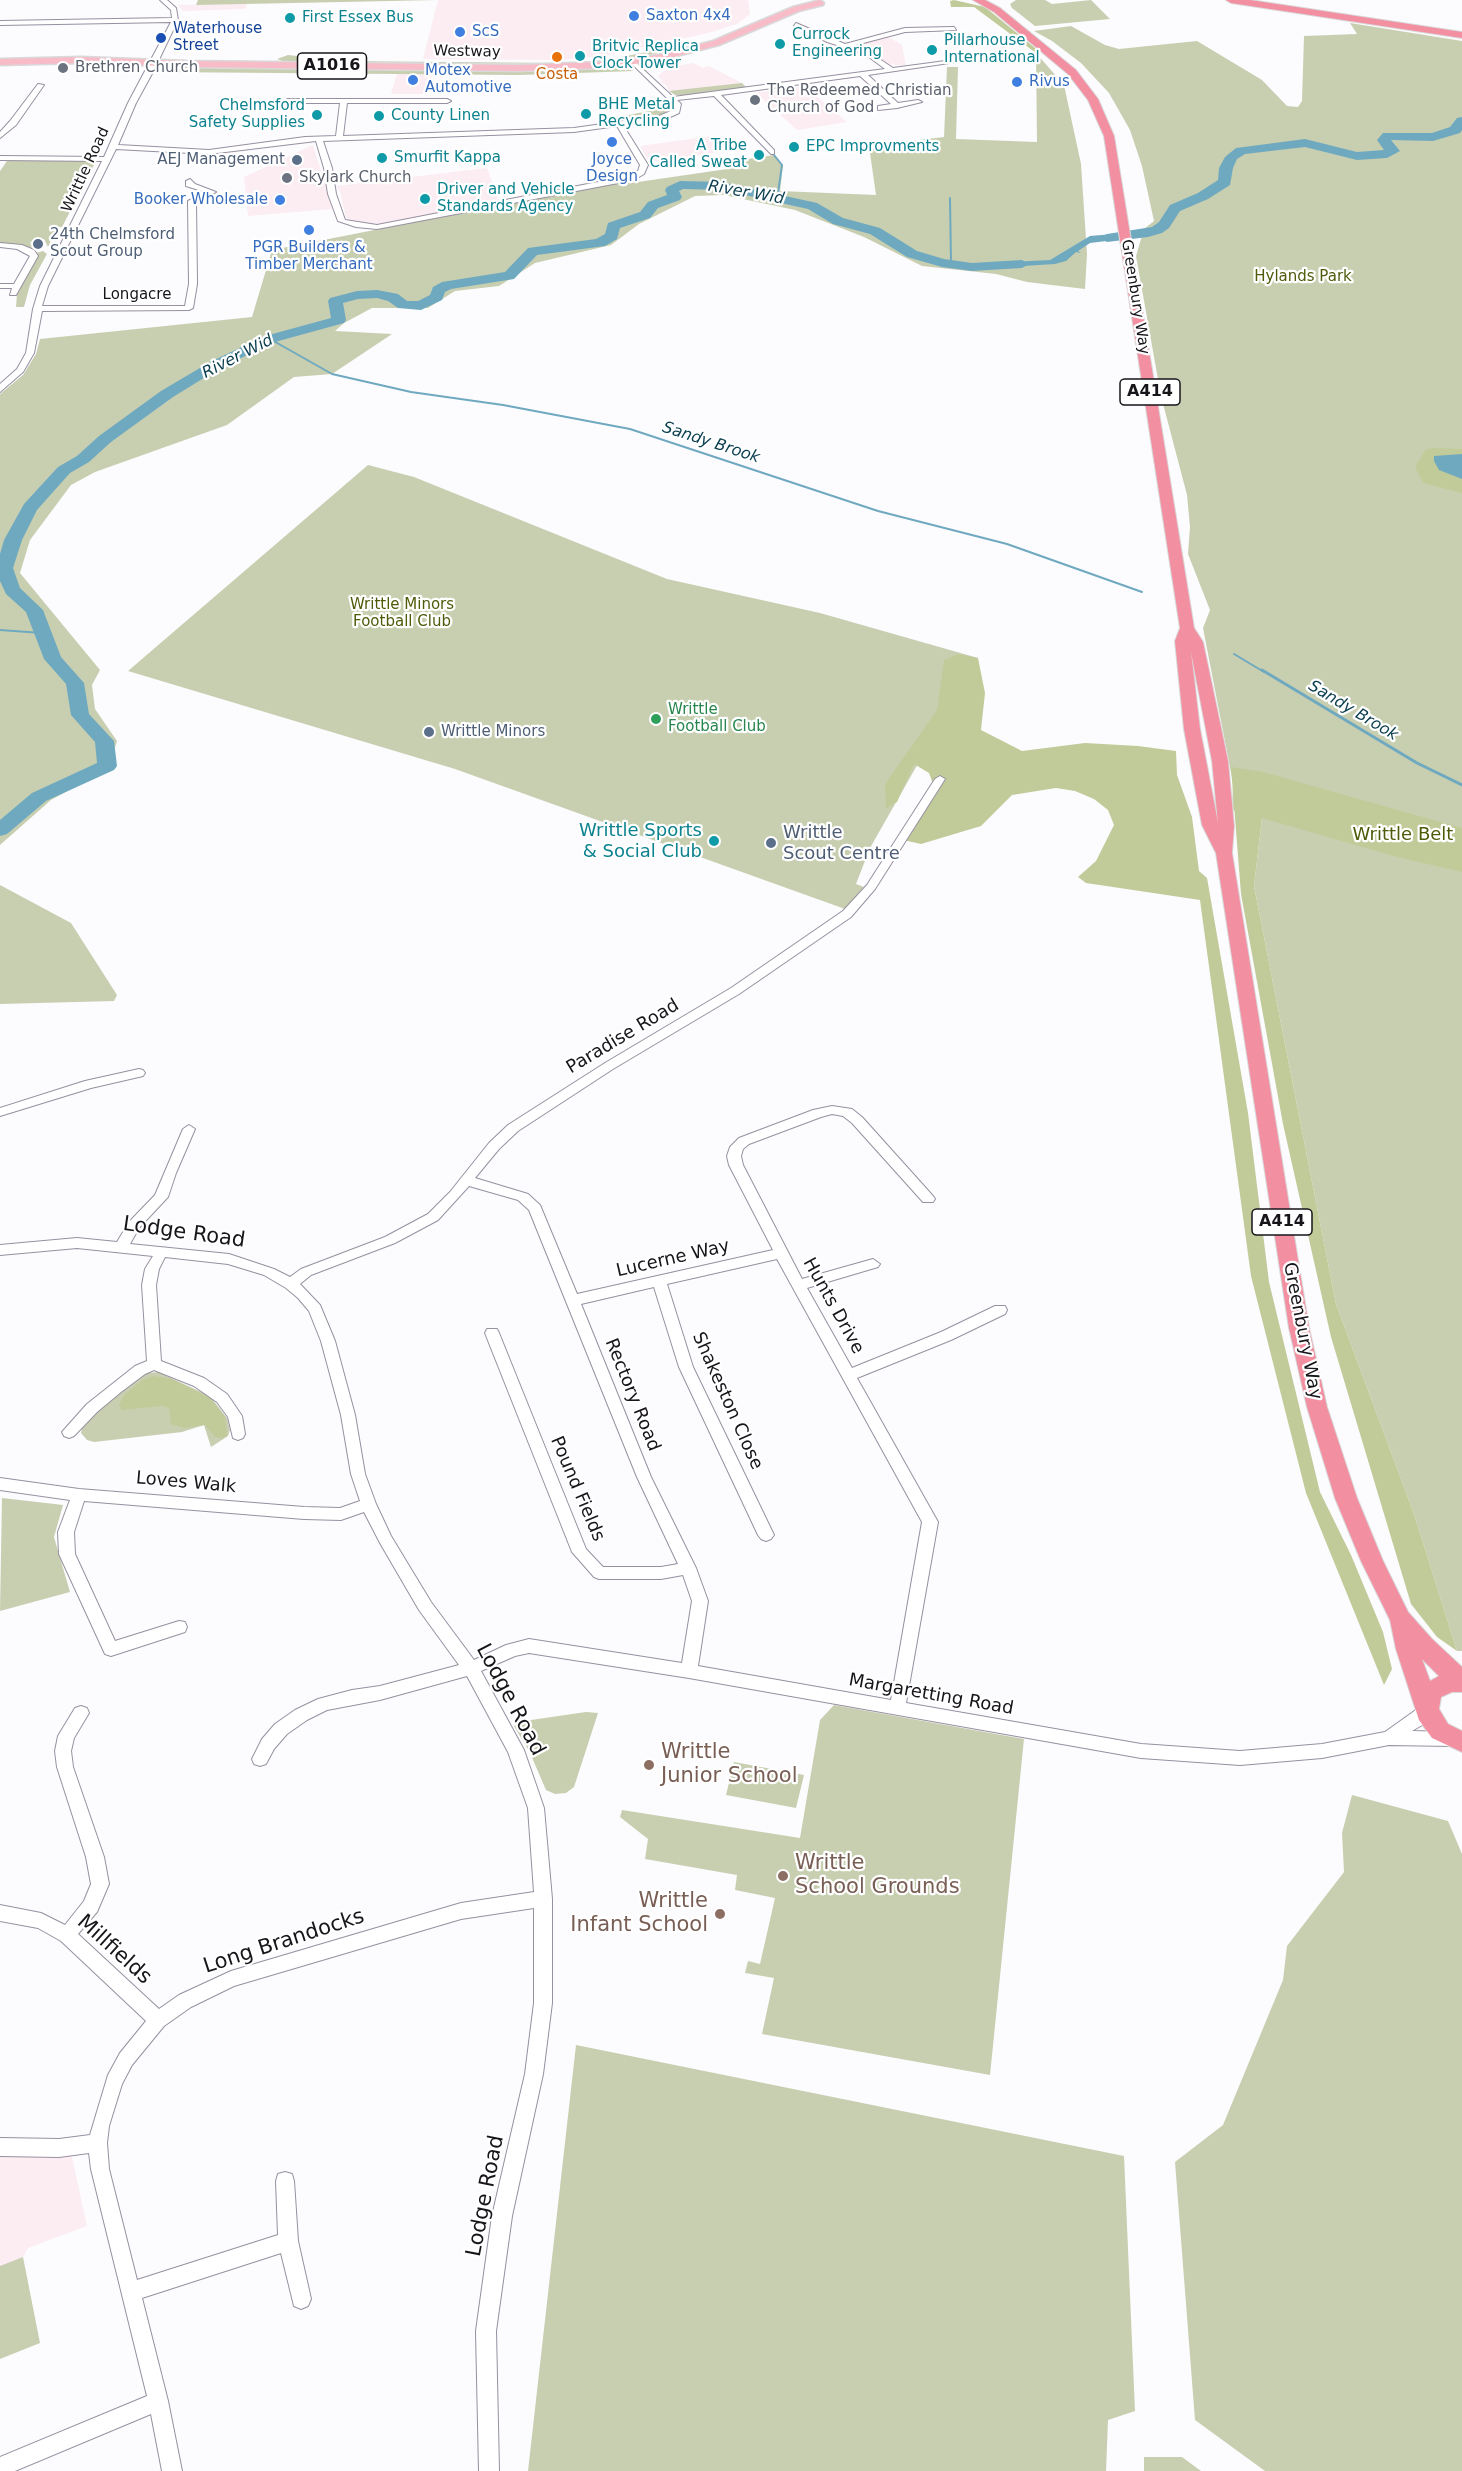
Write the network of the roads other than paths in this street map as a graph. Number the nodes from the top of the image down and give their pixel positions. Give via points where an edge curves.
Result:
1 (163, 0) edge
2 (831, 0) edge
3 (976, 0) edge
4 (990, 0) edge
5 (1231, 0) edge
6 (1285, 0) edge
7 (820, 3) junction
8 (998, 5) edge
9 (773, 19) junction
10 (175, 20) junction
11 (808, 23) dead end
12 (0, 24) edge
13 (1462, 24) edge
14 (796, 26) junction
15 (787, 28) dead end
16 (954, 29) dead end
17 (1462, 35) edge
18 (845, 46) junction
19 (0, 62) edge
20 (633, 62) junction
21 (953, 62) dead end
22 (154, 63) junction
23 (891, 70) junction
24 (862, 74) junction
25 (40, 85) dead end
26 (716, 93) junction
27 (672, 99) junction
28 (288, 101) dead end
29 (344, 101) junction
30 (447, 101) dead end
31 (918, 102) dead end
32 (897, 105) junction
33 (881, 108) dead end
34 (619, 124) junction
35 (0, 136) edge
36 (339, 137) junction
37 (319, 138) junction
38 (773, 144) dead end
39 (764, 145) junction
40 (114, 147) junction
41 (771, 152) dead end
42 (108, 159) junction
43 (2, 160) edge
44 (190, 181) dead end
45 (0, 245) edge
46 (0, 286) edge
47 (37, 309) junction
48 (0, 389) edge
49 (1187, 628) junction
50 (940, 779) dead end
51 (1224, 853) junction
52 (140, 1073) dead end
53 (0, 1112) edge
54 (189, 1129) dead end
55 (465, 1180) junction
56 (928, 1199) dead end
57 (122, 1246) junction
58 (0, 1250) edge
59 (162, 1251) junction
60 (781, 1252) junction
61 (873, 1264) dead end
62 (659, 1281) junction
63 (291, 1284) junction
64 (799, 1285) junction
65 (574, 1300) junction
66 (1000, 1310) dead end
67 (492, 1333) dead end
68 (154, 1364) junction
69 (849, 1375) junction
70 (69, 1432) dead end
71 (238, 1434) dead end
72 (0, 1484) edge
73 (79, 1495) junction
74 (368, 1504) junction
75 (766, 1535) dead end
76 (688, 1568) junction
77 (1400, 1618) junction
78 (179, 1627) dead end
79 (471, 1668) junction
80 (688, 1671) junction
81 (1462, 1680) edge
82 (1427, 1707) junction
83 (897, 1709) junction
84 (81, 1713) dead end
85 (1389, 1738) junction
86 (1457, 1740) edge
87 (260, 1759) dead end
88 (543, 1899) junction
89 (0, 1913) edge
90 (67, 1935) junction
91 (158, 2020) junction
92 (98, 2143) junction
93 (0, 2147) edge
94 (285, 2181) dead end
95 (288, 2241) junction
96 (130, 2292) junction
97 (302, 2299) dead end
98 (158, 2401) junction
99 (0, 2467) edge
100 (172, 2471) edge
101 (489, 2471) edge

1 - 10 street via 174,9
2 - 7 main road, Westway
3 - 4 highway, A414
3 - 8 highway, Greenbury Way / A414
5 - 17 highway
6 - 13 highway
7 - 9 main road, Westway / A1016
7 - 9 main road, Westway / A1016 via 785,3
8 - 49 highway, Greenbury Way / A414 via 1079,80 1093,99 1109,136
9 - 20 main road, Westway / A1016 via 727,40
10 - 12 street
10 - 22 street, Writtle Road
11 - 14 street
14 - 15 street
14 - 18 street
16 - 18 street via 905,30
18 - 23 street via 867,53
19 - 22 main road, A1016
20 - 22 main road, Westway / A1016 via 549,68
20 - 27 street
21 - 23 street
22 - 40 street, Writtle Road via 132,102
23 - 24 street
24 - 26 street
24 - 32 street
25 - 35 street
26 - 27 street
26 - 39 street
27 - 34 street via 678,107 669,115
28 - 29 street
29 - 30 street
29 - 36 street
31 - 32 street
32 - 33 street
34 - 36 street via 543,131
34 - 37 street via 644,165 641,172 625,179 376,227 342,221
36 - 37 street
37 - 40 street via 209,152
38 - 39 street
39 - 41 street
40 - 42 street, Writtle Road
42 - 43 street
42 - 47 street, Writtle Road via 44,286
44 - 47 street, Longacre via 192,186 212,192 192,201 193,284 189,308
45 - 46 street via 19,247 34,256 14,290
47 - 48 street, Writtle Road via 26,362
49 - 51 highway, Greenbury Way / A414 via 1196,642 1220,761 1226,826
49 - 51 highway, Greenbury Way / A414 via 1182,641 1192,729 1210,825
50 - 55 street, Paradise Road via 871,887 846,914 735,991 539,1109 494,1146
51 - 77 highway, Greenbury Way / A414 via 1299,1328 1312,1385 1346,1498
52 - 53 street via 89,1084
54 - 57 street via 162,1197 134,1225
55 - 63 street, Paradise Road via 444,1209 424,1223 306,1272
55 - 65 street, Rectory Road via 530,1202
56 - 60 street, Hunts Drive via 847,1112 818,1113 736,1147 736,1165
57 - 58 street, Lodge Road via 61,1244
57 - 59 street, Lodge Road
59 - 63 street, Lodge Road via 229,1258
59 - 68 street via 149,1285
60 - 62 street, Lucerne Way
60 - 64 street, Hunts Drive
61 - 64 street
62 - 65 street, Lucerne Way
62 - 75 street, Shakeston Close via 686,1367
63 - 74 street, Lodge Road via 315,1309 328,1341
64 - 69 street, Hunts Drive
65 - 76 street, Rectory Road via 644,1477
66 - 69 street
67 - 76 street, Pound Fields via 580,1552 599,1573 661,1573
68 - 70 street via 116,1388
68 - 71 street via 199,1382 222,1398 235,1416
69 - 83 street, Hunts Drive via 930,1522
72 - 73 street, Loves Walk
73 - 74 street, Loves Walk via 312,1514 341,1514
73 - 78 street via 66,1533 67,1554 111,1649
74 - 79 street, Lodge Road via 425,1606
76 - 80 street, Rectory Road via 700,1601
77 - 81 highway, Greenbury Way / A414
77 - 82 highway, Greenbury Way / A414
79 - 80 street, Margaretting Road via 529,1646
79 - 87 street, Margaretting Road via 324,1704 281,1729
79 - 88 street, Lodge Road via 516,1750 536,1808
80 - 83 street, Margaretting Road
81 - 82 highway via 1438,1686 1430,1694
82 - 85 street, Margaretting Road via 1418,1719
82 - 86 highway, Greenbury Way via 1435,1726
83 - 85 street, Margaretting Road via 1141,1751 1240,1758 1322,1751
84 - 90 street via 66,1736 64,1759 100,1884 91,1906
85 - 86 street, Margaretting Road
88 - 91 street, Long Brandocks via 478,1906 231,1979 185,2001
88 - 101 street, Lodge Road via 543,2003 534,2074 502,2216 486,2331
89 - 90 street, Millfields via 41,1921
90 - 91 street, Millfields
91 - 92 street, Long Brandocks via 114,2081
92 - 93 street
92 - 96 street, Long Brandocks via 100,2169
94 - 95 street
95 - 96 street
95 - 97 street
96 - 98 street, Long Brandocks
98 - 99 street
98 - 100 street, Long Brandocks

